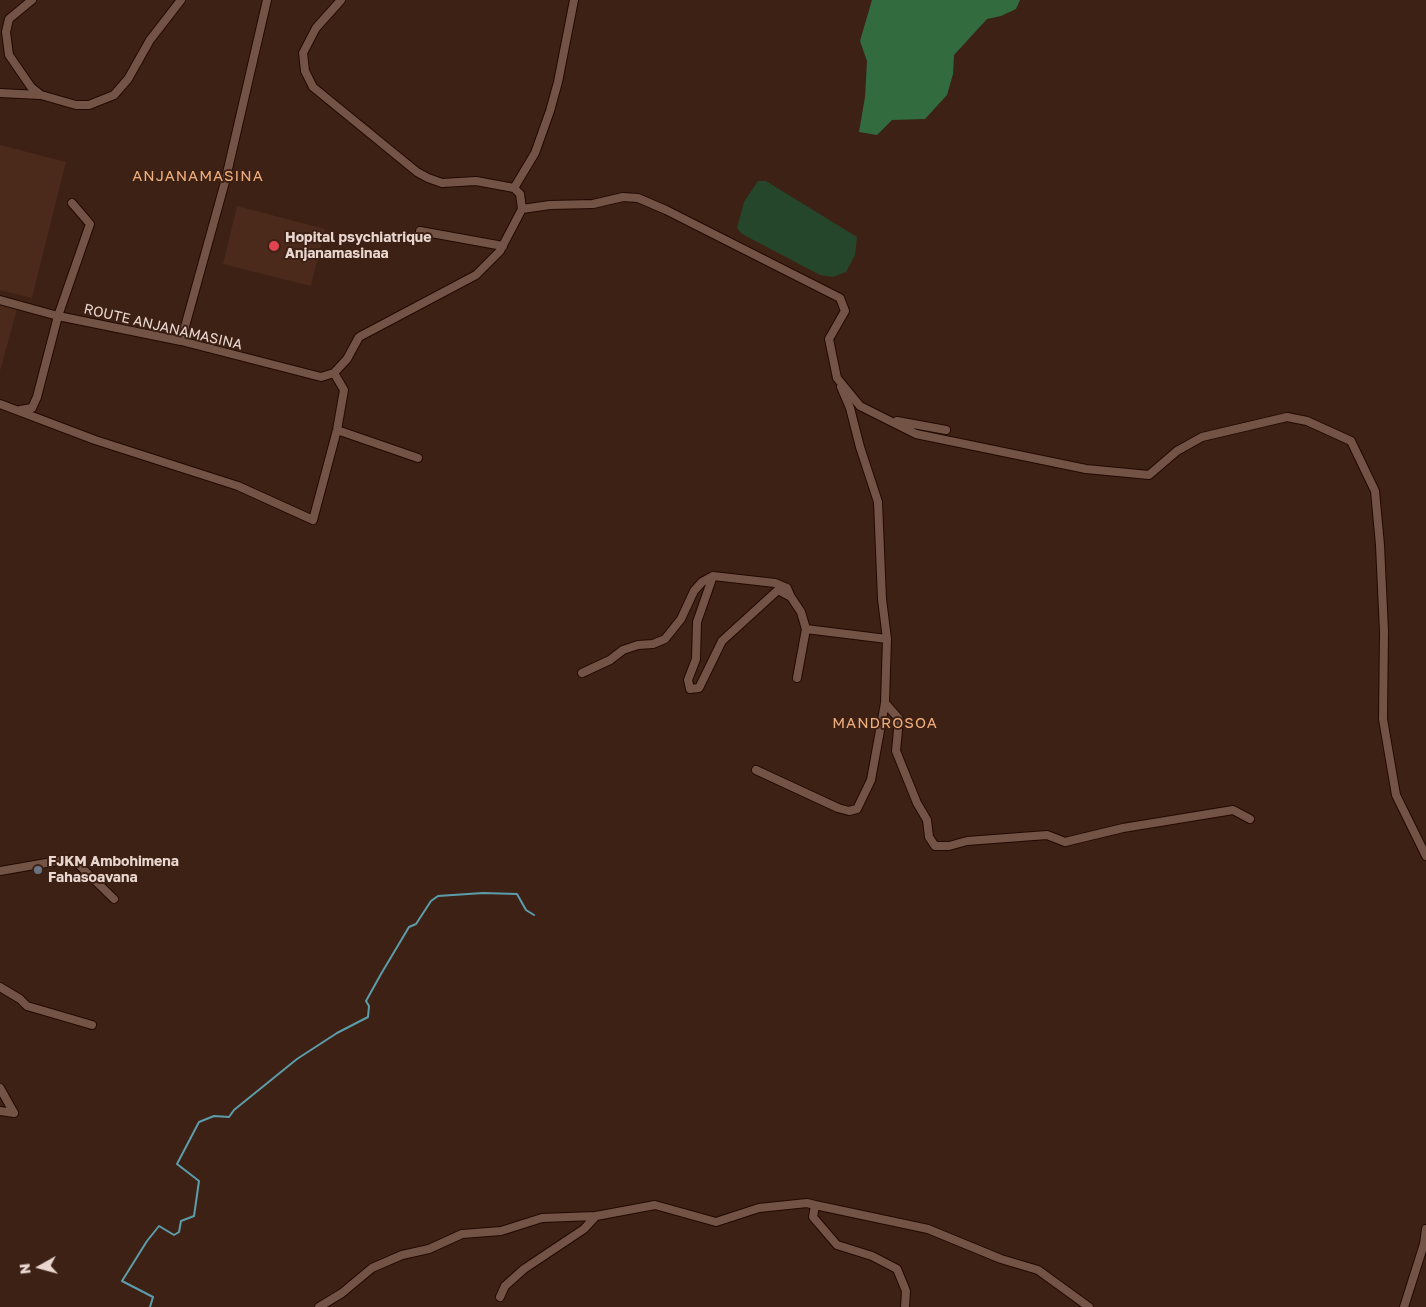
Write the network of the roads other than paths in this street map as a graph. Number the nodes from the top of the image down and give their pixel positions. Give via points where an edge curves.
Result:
1 (181, 0) edge
2 (267, 0) edge
3 (341, 0) edge
4 (574, 0) edge
5 (27, 1) edge
6 (0, 32) edge
7 (10, 55) junction
8 (0, 93) edge
9 (41, 95) junction
10 (514, 188) junction
11 (72, 202) dead end
12 (522, 209) junction
13 (420, 231) dead end
14 (503, 246) junction
15 (0, 300) edge
16 (58, 316) junction
17 (181, 342) junction
18 (334, 373) junction
19 (838, 378) junction
20 (0, 404) edge
21 (13, 410) junction
22 (890, 420) junction
23 (337, 430) junction
24 (946, 430) dead end
25 (418, 458) dead end
26 (713, 576) junction
27 (791, 598) junction
28 (806, 629) junction
29 (887, 639) junction
30 (582, 673) dead end
31 (797, 678) dead end
32 (885, 703) junction
33 (756, 770) dead end
34 (1250, 819) dead end
35 (1426, 856) edge
36 (0, 871) edge
37 (114, 899) dead end
38 (0, 987) edge
39 (92, 1025) dead end
40 (0, 1088) edge
41 (0, 1112) edge
42 (814, 1205) junction
43 (596, 1216) junction
44 (1426, 1229) edge
45 (500, 1298) dead end
46 (319, 1307) edge
47 (905, 1307) edge
48 (1089, 1307) edge
49 (1404, 1307) edge

1 - 9 street via 114,95 82,105
2 - 17 street via 224,187
3 - 10 street via 316,28 302,53 305,71 313,87 428,178 442,183 476,181
4 - 10 street via 550,110 535,153
5 - 7 street via 9,19 6,32
6 - 7 street
7 - 9 street via 31,87
8 - 9 street
10 - 12 street via 520,194
11 - 16 street via 90,224
12 - 14 street
12 - 19 street via 638,198 840,298 846,311 829,338
13 - 14 street
14 - 18 street via 476,275 359,337
15 - 16 street, ROUTE ANJANAMASINA
16 - 17 street, ROUTE ANJANAMASINA
16 - 21 street via 32,408
17 - 18 street, ROUTE ANJANAMASINA via 321,378
18 - 23 street via 344,390
19 - 22 street via 860,406
19 - 29 street via 878,502
20 - 21 street
21 - 23 street via 152,460 238,486 313,520
22 - 24 street
22 - 35 street via 916,434 992,452 1086,469 1149,475 1178,451 1202,437 1287,417 1307,421 1351,441 1375,490 1384,632 1382,719 1396,795
23 - 25 street
26 - 27 street via 775,583 787,588
26 - 27 street via 697,622 696,659 688,680 690,689 699,688 722,641 745,618 778,590
26 - 30 street via 694,591 681,618 665,639 623,650
27 - 28 street via 801,612
28 - 29 street
28 - 31 street
29 - 32 street
32 - 33 street via 871,780 857,809 838,808
32 - 34 street via 899,719 896,751 927,820 934,846 1047,835 1064,842 1123,828 1233,810
36 - 37 street via 68,859 77,863
38 - 39 street via 20,998 27,1006
40 - 41 street via 14,1113
42 - 43 street via 760,1208 716,1222 655,1205
42 - 47 street via 813,1216 837,1245 872,1256 897,1269 906,1290
42 - 48 street via 928,1229 1001,1259 1038,1270
43 - 45 street via 584,1229 524,1269 505,1286
43 - 46 street via 542,1218 501,1230 462,1234 372,1268
44 - 49 street

